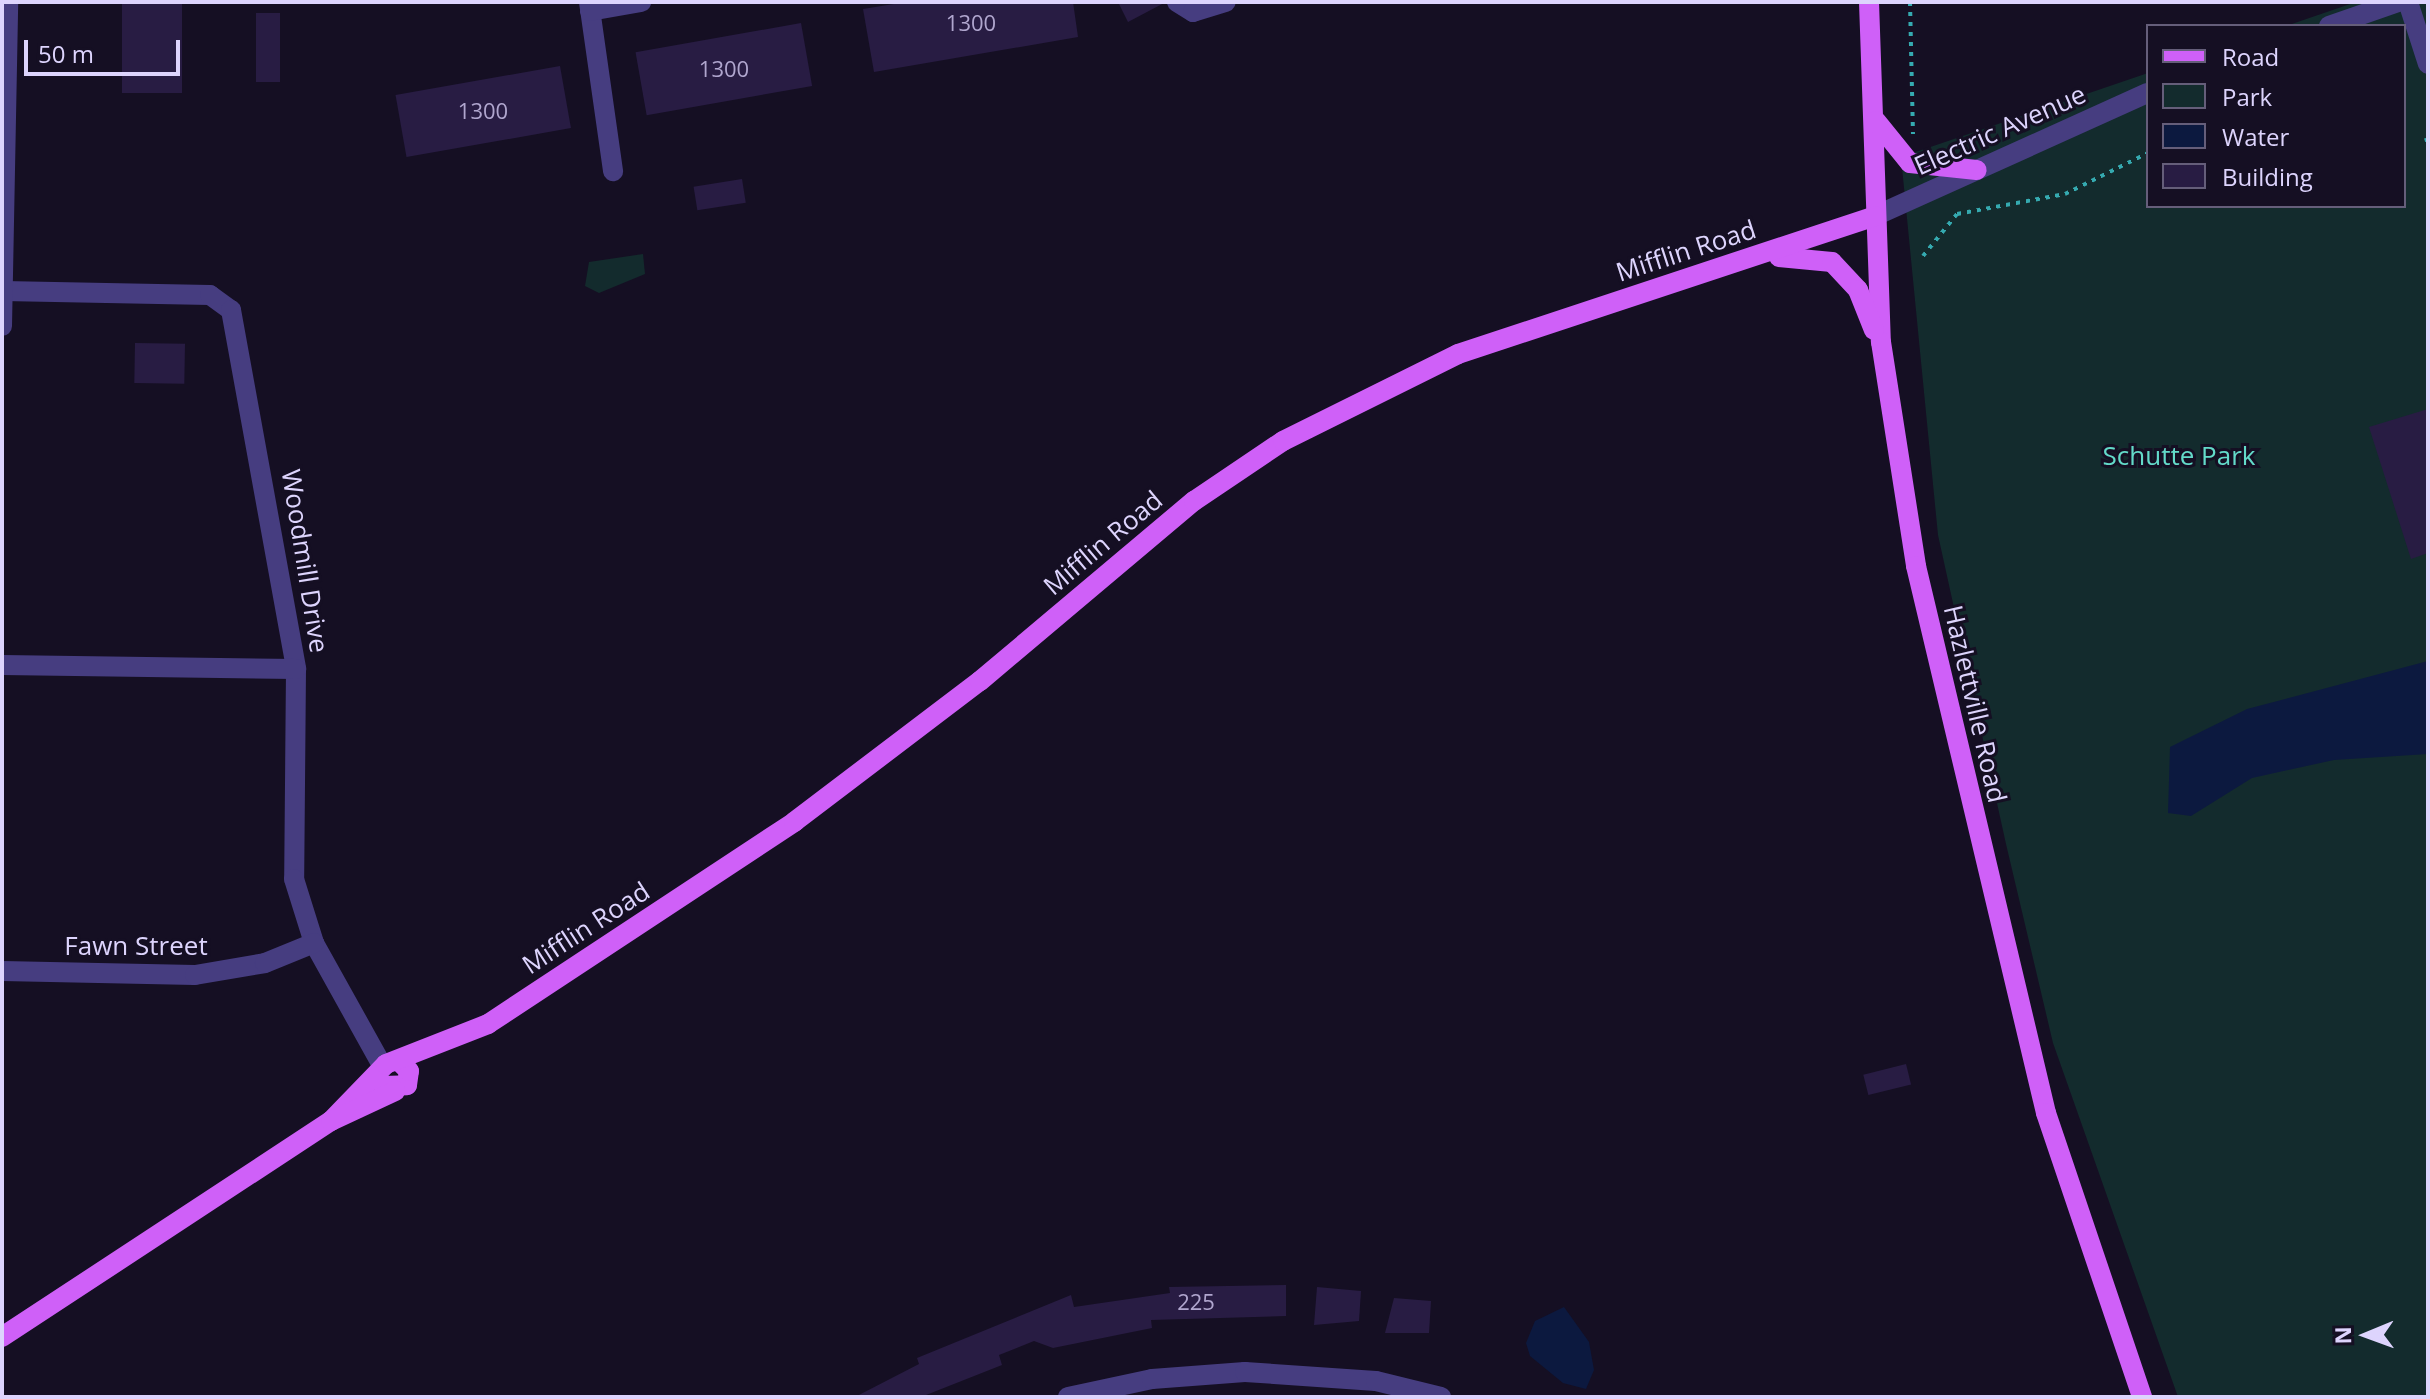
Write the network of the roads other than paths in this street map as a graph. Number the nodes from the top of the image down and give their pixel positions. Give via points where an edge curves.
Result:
1 (8, 2) edge
2 (641, 2) edge
3 (1177, 2) edge
4 (1225, 2) edge
5 (1869, 2) edge
6 (2398, 2) edge
7 (2408, 2) edge
8 (589, 6) edge
9 (2335, 24) edge
10 (2428, 64) edge
11 (2146, 94) edge
12 (1872, 112) junction
13 (1977, 170) junction
14 (613, 171) dead end
15 (1875, 216) junction
16 (1747, 259) junction
17 (3, 291) edge
18 (2, 326) edge
19 (1882, 354) junction
20 (2, 665) edge
21 (296, 669) junction
22 (314, 943) junction
23 (2, 971) edge
24 (437, 1048) junction
25 (389, 1065) junction
26 (402, 1086) junction
27 (331, 1121) junction
28 (2, 1337) edge
29 (1068, 1397) edge
30 (1441, 1397) edge
31 (2142, 1397) edge

1 - 17 street
2 - 8 street
3 - 4 street via 1193,12
5 - 12 main road, Hazlettville Road
6 - 9 street
7 - 10 street
8 - 14 street
11 - 13 street, Electric Avenue
12 - 13 main road via 1887,144 1907,162
12 - 15 main road, Hazlettville Road
13 - 15 street, Electric Avenue
15 - 16 main road, Mifflin Road
15 - 19 main road, Hazlettville Road
16 - 19 main road via 1806,254 1832,262 1858,290
16 - 24 main road, Mifflin Road via 1458,354 1283,441 1194,501 956,699 794,822 488,1024
17 - 18 street
17 - 21 street, Woodmill Drive via 210,295 231,310
19 - 31 main road, Hazlettville Road via 1916,566 2027,1041
20 - 21 street
21 - 22 street, Woodmill Drive via 290,850
22 - 23 street, Fawn Street via 265,963 195,975
22 - 25 street, Woodmill Drive
24 - 25 main road, Mifflin Road
24 - 26 main road, Mifflin Road
25 - 26 main road via 383,1085
25 - 27 main road, Mifflin Road
26 - 27 main road, Mifflin Road
27 - 28 main road, Mifflin Road
29 - 30 street via 1152,1379 1245,1372 1376,1381

